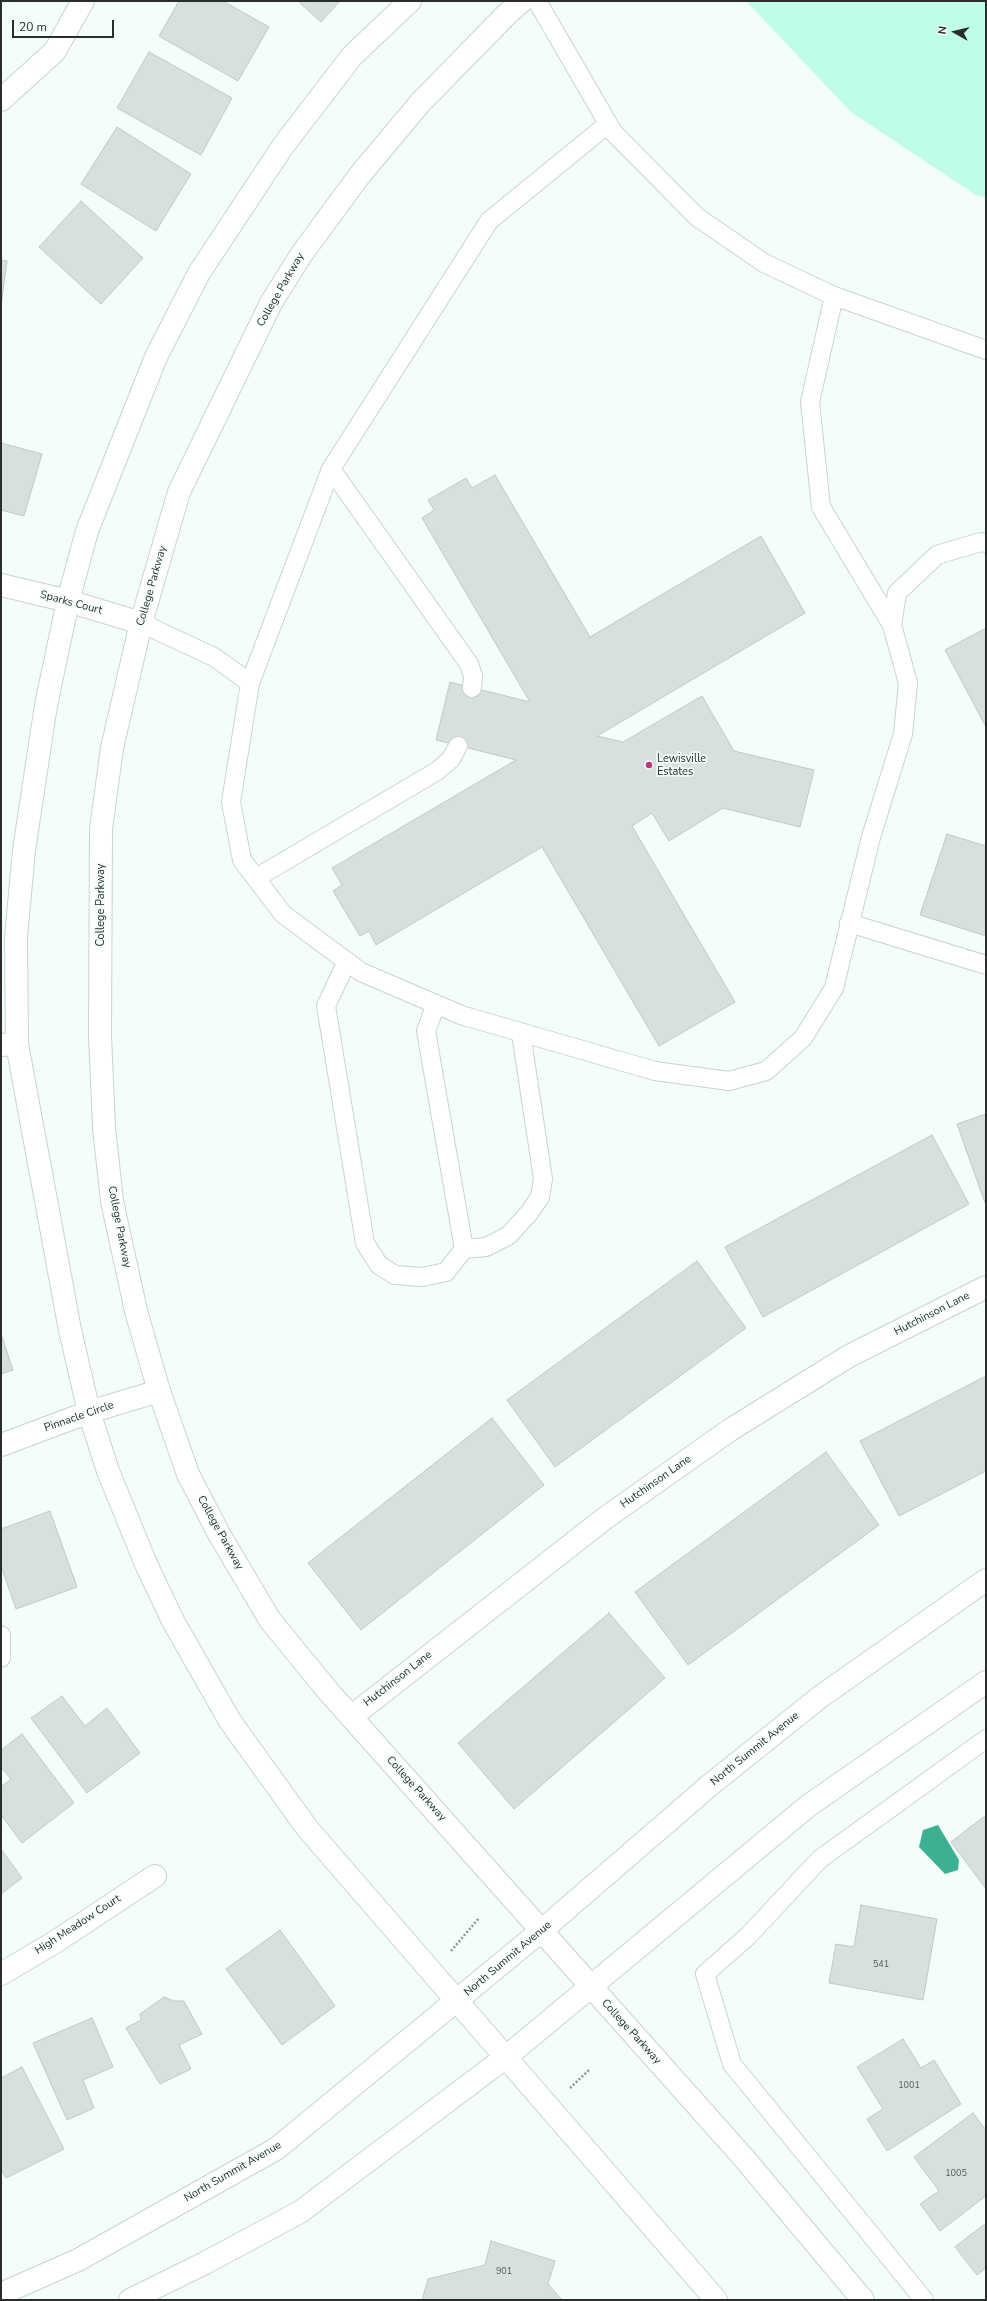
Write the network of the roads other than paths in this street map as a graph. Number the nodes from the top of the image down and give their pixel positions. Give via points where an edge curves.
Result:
1 (83, 1) edge
2 (410, 1) edge
3 (522, 1) edge
4 (537, 1) edge
5 (1, 100) edge
6 (608, 124) junction
7 (834, 296) junction
8 (986, 350) edge
9 (331, 469) junction
10 (986, 543) edge
11 (1, 585) edge
12 (68, 601) junction
13 (141, 623) junction
14 (892, 625) junction
15 (250, 683) junction
16 (472, 688) dead end
17 (458, 746) dead end
18 (256, 878) junction
19 (849, 923) junction
20 (347, 961) junction
21 (986, 965) edge
22 (436, 1004) junction
23 (522, 1033) junction
24 (9, 1045) edge
25 (464, 1249) junction
26 (986, 1287) edge
27 (159, 1391) junction
28 (89, 1412) junction
29 (1, 1445) edge
30 (986, 1580) edge
31 (1, 1635) edge
32 (1, 1658) edge
33 (986, 1682) edge
34 (351, 1717) junction
35 (986, 1739) edge
36 (155, 1876) dead end
37 (540, 1931) junction
38 (1, 1974) edge
39 (590, 1987) junction
40 (456, 2001) junction
41 (506, 2057) junction
42 (1, 2294) edge
43 (130, 2300) edge
44 (716, 2300) edge
45 (863, 2300) edge
46 (924, 2300) edge

1 - 5 street via 55,51
2 - 12 street via 352,56 283,146 199,273 153,364 87,531
3 - 13 street, College Parkway via 420,103 359,176 301,255 272,303 179,492
4 - 6 lane
6 - 7 lane via 697,217 764,263
6 - 9 lane via 489,221
7 - 8 lane
7 - 14 lane via 810,402 821,507
9 - 15 lane
9 - 16 lane via 469,664 473,676
10 - 14 lane via 981,542 937,555 897,593
11 - 12 street, Sparks Court
12 - 13 street, Sparks Court
12 - 24 street via 46,705 24,850
13 - 15 lane via 214,657
13 - 27 street, College Parkway via 112,748 101,828 100,1036 104,1128 112,1201 136,1311
14 - 19 lane via 908,683 903,734 870,837
15 - 18 lane via 231,802 242,860
17 - 18 lane via 451,759 437,771
18 - 20 lane via 283,914
19 - 21 lane
19 - 23 lane via 834,988 803,1038 766,1071 729,1081 655,1071
20 - 22 lane via 361,972
20 - 25 lane via 326,1006 365,1243 379,1265 395,1275 422,1277 446,1272
22 - 23 lane via 461,1015
22 - 25 lane via 426,1031
23 - 25 lane via 543,1179 540,1197 508,1236 486,1247
24 - 28 street
26 - 34 street, Hutchinson Lane via 849,1356 730,1430 604,1519
27 - 28 street, Pinnacle Circle
27 - 34 street, College Parkway via 188,1474 250,1587 270,1620
28 - 29 street, Pinnacle Circle
28 - 40 street via 108,1471 146,1564 173,1621 230,1721 307,1828
30 - 37 street, North Summit Avenue via 820,1697 710,1785
31 - 32 lane
33 - 39 street via 808,1806
34 - 37 street, College Parkway
35 - 46 lane via 820,1859 748,1936 705,1974 732,2064
36 - 38 street, High Meadow Court
37 - 39 street, College Parkway
37 - 40 street, North Summit Avenue
39 - 41 street
39 - 45 street, College Parkway via 743,2157
40 - 41 street
40 - 42 street, North Summit Avenue via 276,2150 78,2260
41 - 43 street via 300,2212 206,2263
41 - 44 street

